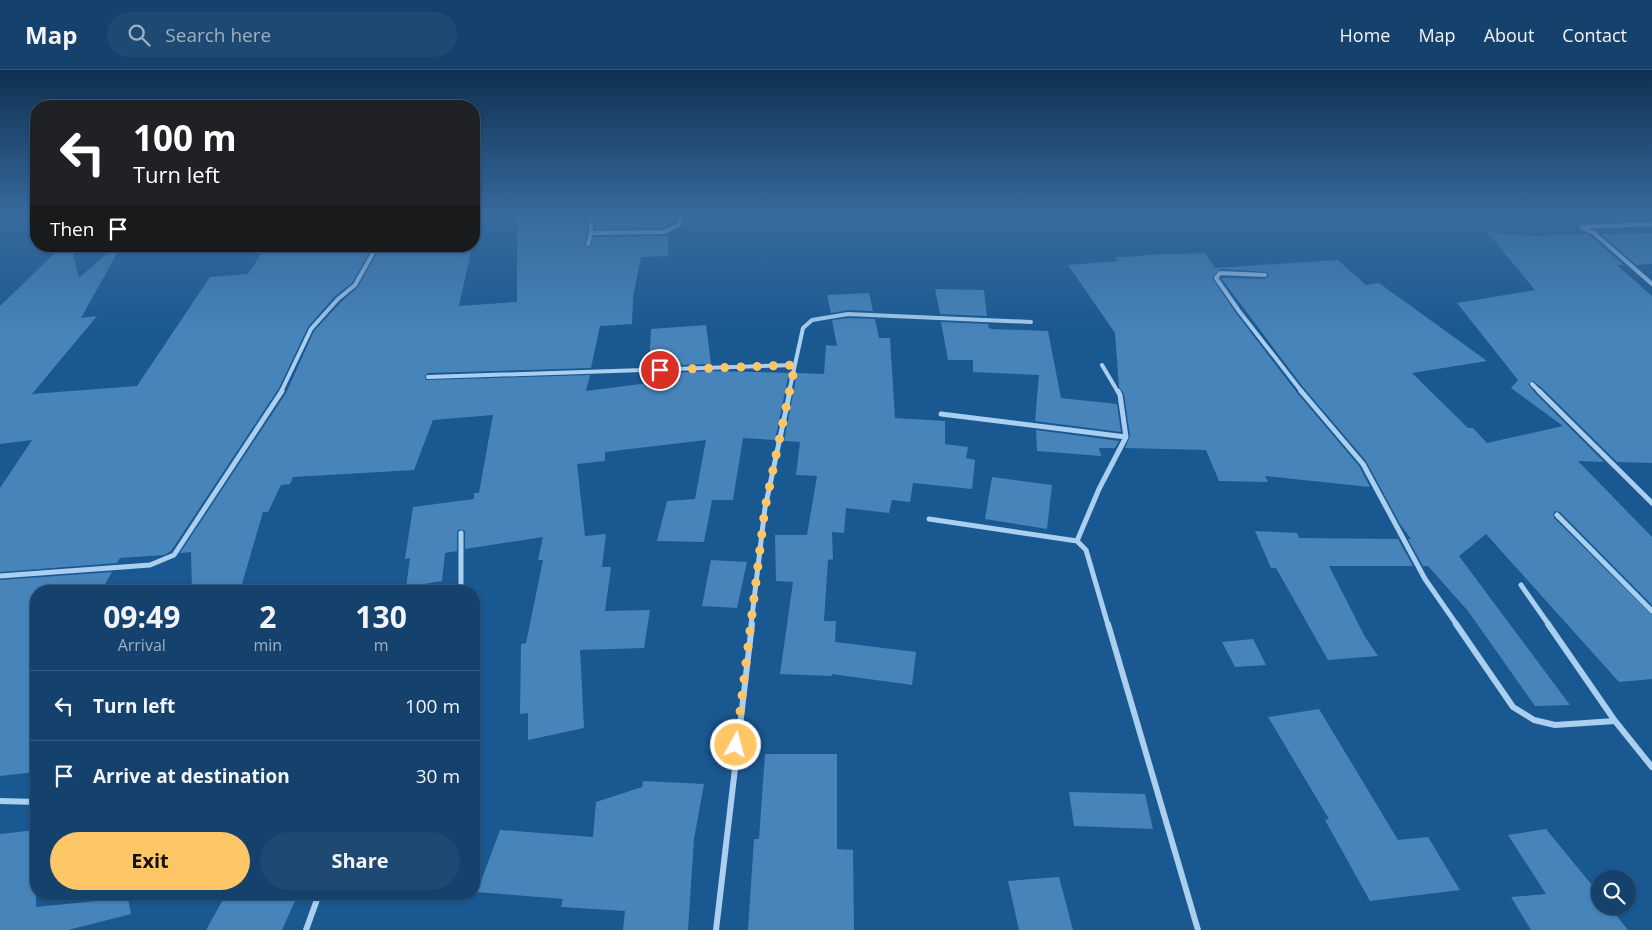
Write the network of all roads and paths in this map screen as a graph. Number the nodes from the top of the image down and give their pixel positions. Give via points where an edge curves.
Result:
1 (373, 254) edge
2 (1618, 254) edge
3 (1265, 275) dead end
4 (1652, 284) edge
5 (1031, 322) dead end
6 (795, 365) junction
7 (1102, 366) dead end
8 (428, 377) dead end
9 (1532, 384) dead end
10 (941, 414) dead end
11 (1126, 437) junction
12 (1652, 503) edge
13 (1557, 515) dead end
14 (929, 519) dead end
15 (461, 533) dead end
16 (1077, 541) junction
17 (0, 576) edge
18 (461, 585) edge
19 (1521, 586) dead end
20 (1652, 611) edge
21 (1615, 721) junction
22 (1652, 767) edge
23 (0, 801) edge
24 (30, 802) edge
25 (317, 900) edge
26 (306, 930) edge
27 (716, 930) edge
28 (1198, 930) edge

1 - 17 street via 355,286 310,329 275,402 174,555 150,565
2 - 4 street
3 - 21 street via 1220,274 1216,278 1320,415 1363,464 1425,579 1513,707 1534,720 1554,726
5 - 6 street via 848,314 812,320 803,328
6 - 8 street
6 - 27 street via 765,508
7 - 11 street via 1120,396
9 - 12 street
10 - 11 street
11 - 16 street
13 - 20 street
14 - 16 street
15 - 18 street
16 - 28 street via 1086,550
19 - 21 street
21 - 22 street
23 - 24 street
25 - 26 street

